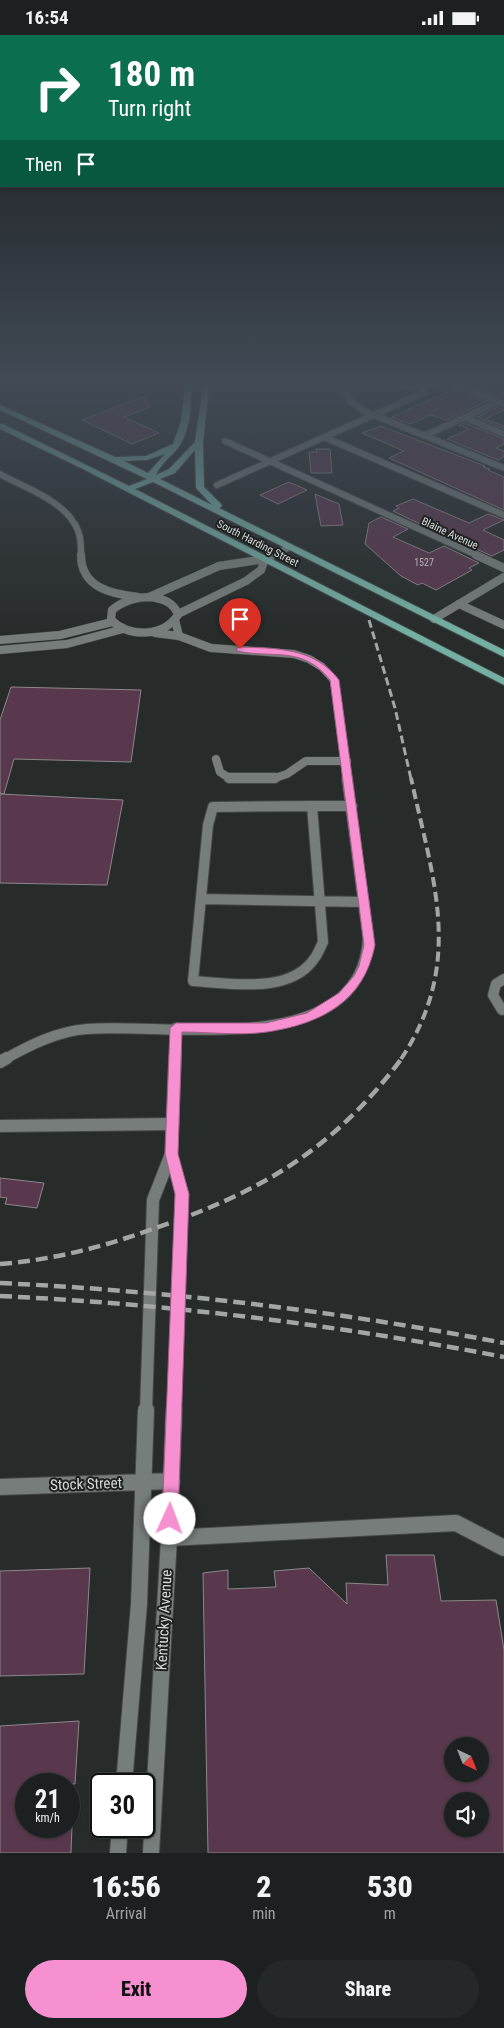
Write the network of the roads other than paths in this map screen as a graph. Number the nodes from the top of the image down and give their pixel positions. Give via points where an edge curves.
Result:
1 (77, 464) edge
2 (122, 464) edge
3 (159, 464) edge
4 (179, 464) edge
5 (200, 464) edge
6 (264, 464) edge
7 (276, 464) edge
8 (386, 464) edge
9 (491, 464) edge
10 (504, 469) edge
11 (0, 474) edge
12 (151, 478) junction
13 (217, 485) dead end
14 (129, 489) junction
15 (504, 515) edge
16 (235, 520) junction
17 (290, 547) junction
18 (265, 559) junction
19 (504, 569) edge
20 (504, 577) edge
21 (111, 595) junction
22 (138, 597) junction
23 (148, 597) junction
24 (459, 604) junction
25 (113, 608) junction
26 (177, 617) junction
27 (434, 619) junction
28 (112, 622) junction
29 (504, 625) edge
30 (122, 629) junction
31 (150, 632) junction
32 (179, 636) junction
33 (0, 640) edge
34 (0, 650) edge
35 (504, 654) edge
36 (504, 682) edge
37 (216, 759) dead end
38 (347, 761) junction
39 (312, 806) junction
40 (352, 806) junction
41 (200, 899) junction
42 (319, 902) junction
43 (364, 902) junction
44 (504, 979) edge
45 (502, 1010) dead end
46 (176, 1028) junction
47 (0, 1062) edge
48 (173, 1124) junction
49 (0, 1126) edge
50 (172, 1154) junction
51 (172, 1481) junction
52 (143, 1482) junction
53 (0, 1487) edge
54 (169, 1538) junction
55 (504, 1548) edge
56 (125, 1773) edge
57 (119, 1838) edge
58 (118, 1853) edge
59 (150, 1853) edge

1 - 14 main road, South Harding Street
2 - 12 main road, South Harding Street
3 - 12 main road
4 - 12 main road via 172,471
5 - 16 main road via 201,492
6 - 13 street
7 - 19 street, Blaine Avenue
8 - 15 street
9 - 10 street
11 - 21 street via 70,516 80,534 81,567 93,583
12 - 14 main road
12 - 16 main road, South Harding Street
14 - 18 main road, South Harding Street
16 - 17 main road, South Harding Street
17 - 18 street
17 - 27 main road, South Harding Street
18 - 23 street via 219,566
18 - 26 street via 261,570 251,577
18 - 36 main road, South Harding Street
20 - 24 street
21 - 22 street
21 - 25 street
22 - 23 street
22 - 25 street
23 - 26 street via 170,603
24 - 27 street
24 - 29 street
25 - 28 street via 110,614
26 - 31 street via 166,627
26 - 32 street
27 - 35 main road, South Harding Street
28 - 30 street
28 - 33 street via 48,637
30 - 31 street
30 - 34 street via 68,644
31 - 32 street
32 - 38 street via 211,648 286,651 321,665 336,683
37 - 38 street via 220,772 230,778 275,777 306,761
38 - 40 street
39 - 40 street
39 - 41 street via 213,807
39 - 42 street
40 - 43 street
41 - 42 street
41 - 42 street via 192,981 272,984 294,978 318,957 323,942
42 - 43 street
43 - 46 street via 369,945 365,966 351,988 323,1011 296,1022 266,1027
44 - 45 street via 496,984 493,995
46 - 47 street via 75,1030 32,1044
46 - 48 street, Kentucky Avenue
48 - 49 street
48 - 50 street, Kentucky Avenue
50 - 51 street, Kentucky Avenue via 182,1194
50 - 52 street via 153,1200
51 - 52 street, Stock Street
51 - 54 street, Kentucky Avenue
52 - 53 street, Stock Street
52 - 56 street via 139,1604
54 - 55 street via 456,1523
54 - 59 street, Kentucky Avenue
57 - 58 street

